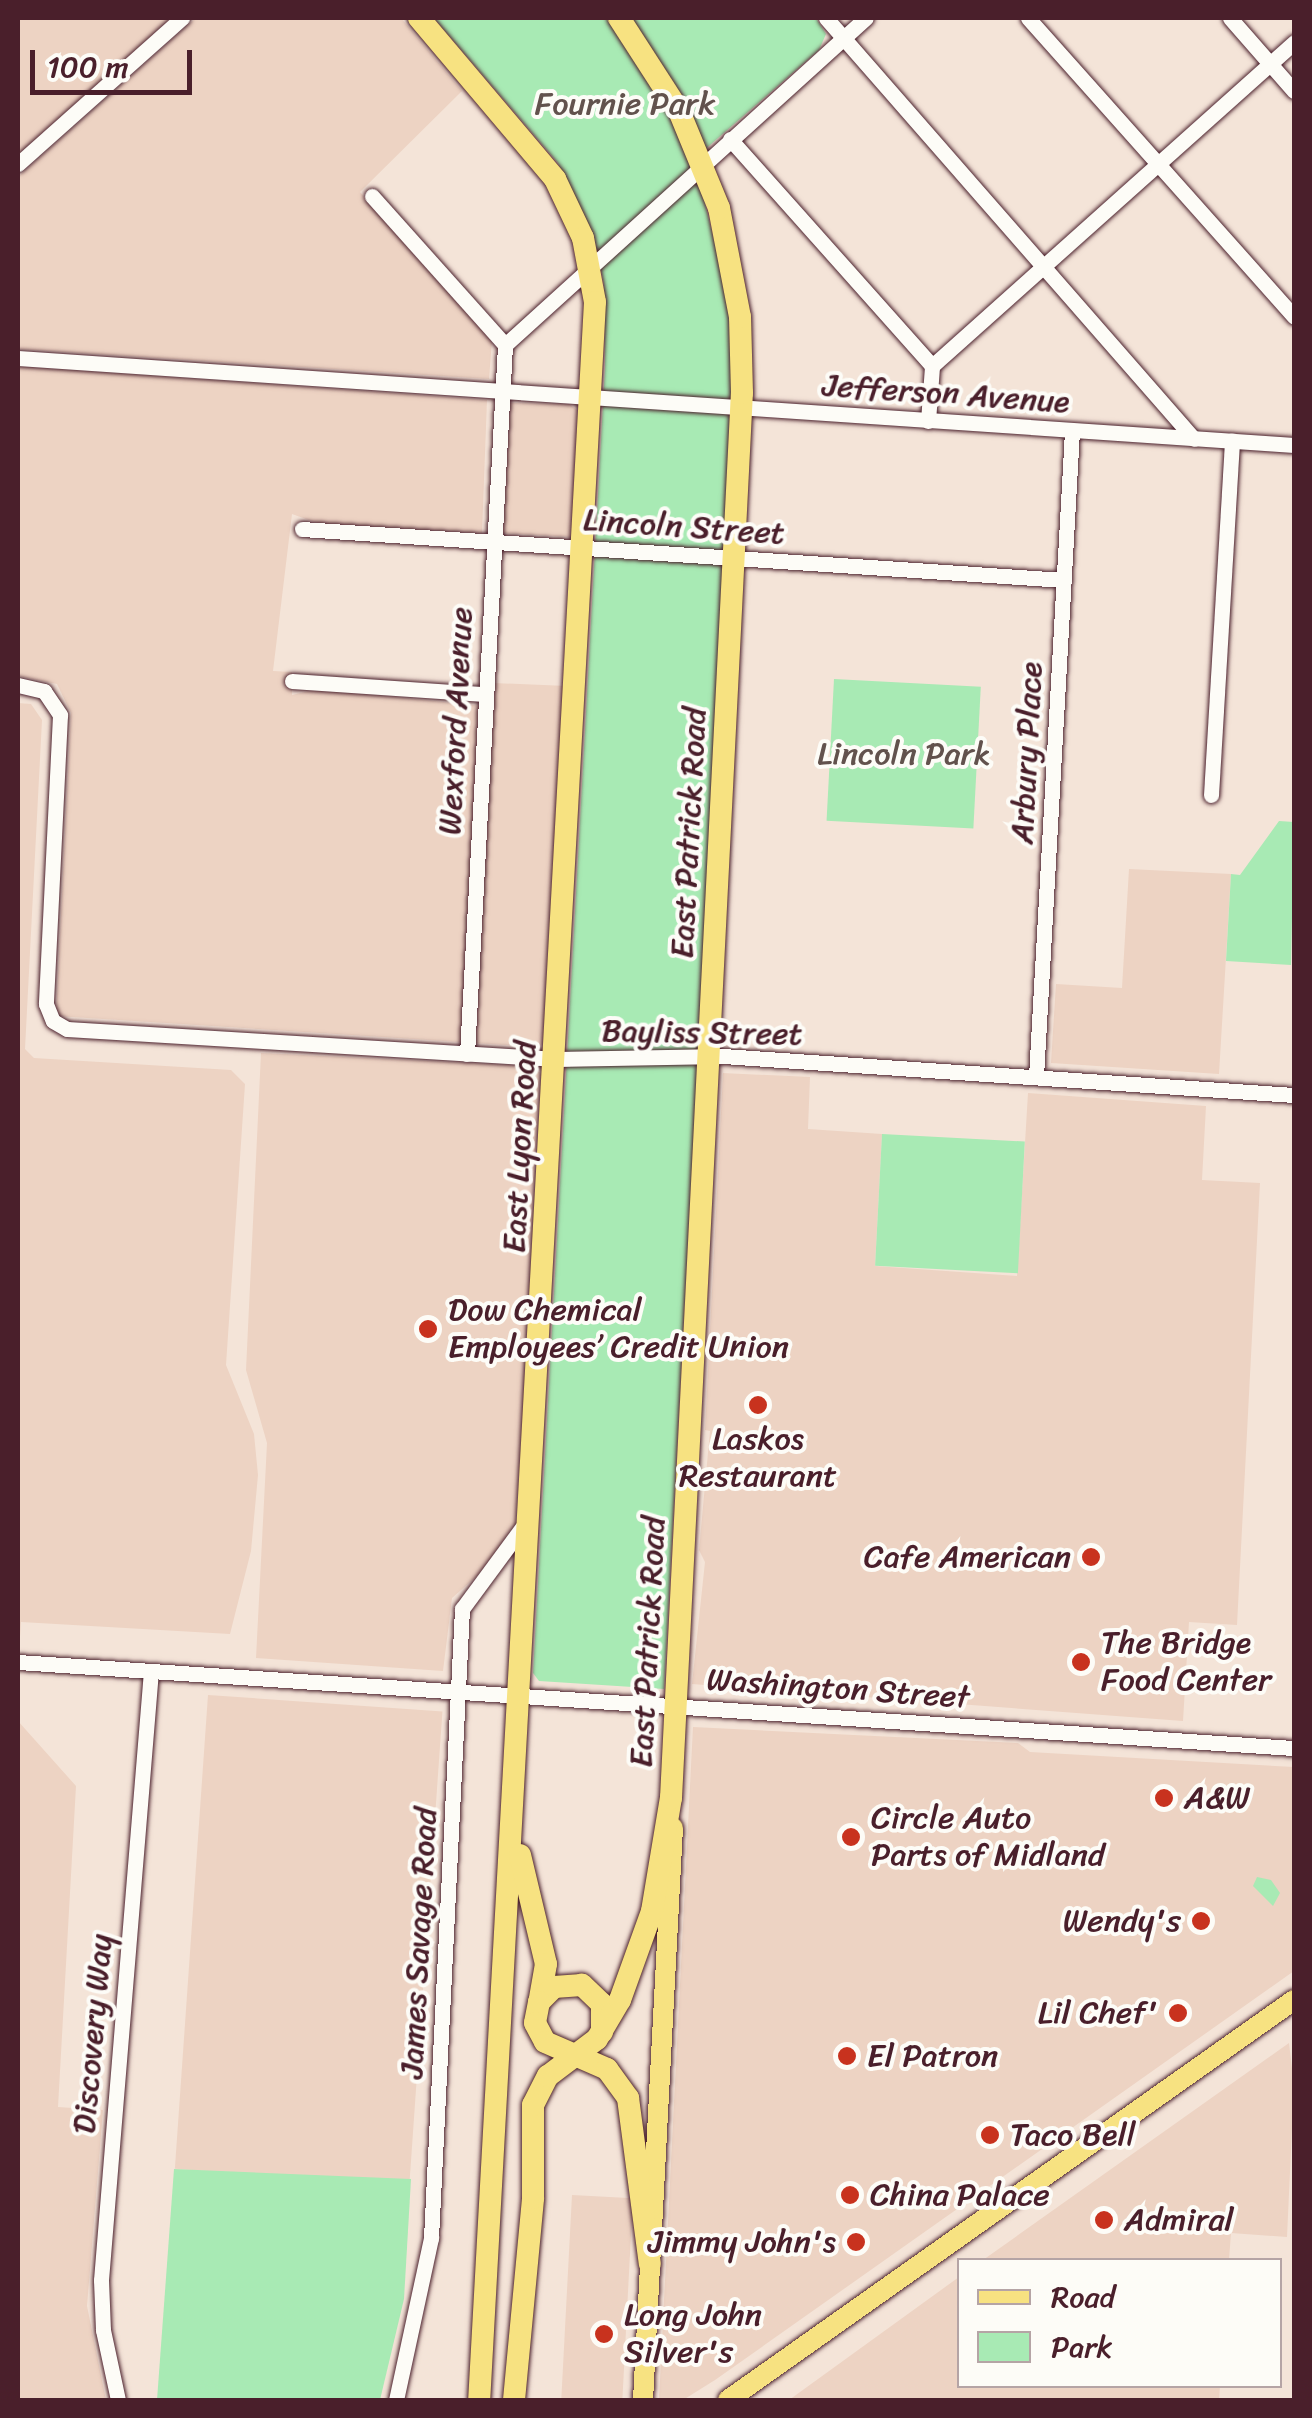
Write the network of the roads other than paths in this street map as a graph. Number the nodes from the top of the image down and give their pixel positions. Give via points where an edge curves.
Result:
1 (182, 18) edge
2 (419, 18) edge
3 (619, 18) edge
4 (826, 18) edge
5 (866, 18) edge
6 (1028, 18) edge
7 (1230, 18) edge
8 (844, 38) junction
9 (1294, 42) edge
10 (1271, 64) junction
11 (1294, 91) edge
12 (730, 138) junction
13 (703, 163) junction
14 (1157, 163) junction
15 (18, 164) edge
16 (372, 196) dead end
17 (590, 264) junction
18 (1044, 264) junction
19 (1294, 317) edge
20 (505, 345) junction
21 (18, 358) edge
22 (932, 366) junction
23 (500, 390) junction
24 (593, 397) junction
25 (741, 407) junction
26 (928, 421) junction
27 (1072, 431) junction
28 (1194, 439) junction
29 (1232, 441) junction
30 (1294, 446) edge
31 (302, 529) dead end
32 (493, 542) junction
33 (585, 548) junction
34 (734, 558) junction
35 (1064, 580) junction
36 (292, 681) dead end
37 (18, 685) edge
38 (485, 694) junction
39 (1211, 795) dead end
40 (467, 1054) junction
41 (712, 1056) junction
42 (557, 1059) junction
43 (1036, 1077) junction
44 (1294, 1094) edge
45 (532, 1508) junction
46 (18, 1662) edge
47 (151, 1670) junction
48 (456, 1692) junction
49 (520, 1696) junction
50 (677, 1706) junction
51 (1294, 1748) edge
52 (674, 1766) junction
53 (512, 1818) junction
54 (1294, 2000) edge
55 (538, 2002) junction
56 (588, 2046) junction
57 (640, 2162) junction
58 (658, 2178) junction
59 (650, 2264) junction
60 (118, 2400) edge
61 (396, 2400) edge
62 (480, 2400) edge
63 (514, 2400) edge
64 (642, 2400) edge
65 (728, 2400) edge

1 - 15 street
2 - 17 highway via 555,179
3 - 13 highway, East Patrick Road via 662,79
4 - 8 street
5 - 8 street
6 - 14 street
7 - 10 street
8 - 12 street
8 - 18 street
9 - 10 street
10 - 11 street
10 - 14 street
12 - 13 street
12 - 22 street
13 - 17 street
13 - 25 highway, East Patrick Road via 736,280
14 - 18 street
14 - 19 street
16 - 20 street
17 - 20 street
17 - 24 highway, East Lyon Road
18 - 22 street
18 - 28 street
20 - 23 street, Wexford Avenue
21 - 23 street, Jefferson Avenue
22 - 26 street
23 - 24 street, Jefferson Avenue
23 - 32 street, Wexford Avenue
24 - 25 street, Jefferson Avenue
24 - 33 highway, East Lyon Road
25 - 26 street, Jefferson Avenue
25 - 34 highway, East Patrick Road
26 - 27 street, Jefferson Avenue
27 - 28 street, Jefferson Avenue
27 - 35 street, Arbury Place
28 - 29 street, Jefferson Avenue
29 - 30 street, Jefferson Avenue
29 - 39 street
31 - 32 street, Lincoln Street
32 - 33 street, Lincoln Street
32 - 38 street, Wexford Avenue
33 - 34 street, Lincoln Street
33 - 42 highway, East Lyon Road
34 - 35 street, Lincoln Street
34 - 41 highway, East Patrick Road
35 - 43 street, Arbury Place
36 - 38 street
37 - 40 street, Bayliss Street via 50,696 60,726 46,1004 60,1027
38 - 40 street, Wexford Avenue
40 - 42 street, Bayliss Street
41 - 42 street, Bayliss Street
41 - 43 street, Bayliss Street
41 - 50 highway, East Patrick Road
42 - 45 highway, East Lyon Road
43 - 44 street, Bayliss Street
45 - 48 street, James Savage Road via 509,1550 468,1594
45 - 49 highway, East Lyon Road
46 - 47 street, Washington Street
47 - 48 street, Washington Street
47 - 60 street, Discovery Way via 101,2280 102,2330
48 - 49 street, Washington Street
48 - 61 street, James Savage Road via 431,2238
49 - 50 street, Washington Street
49 - 53 highway, East Lyon Road
50 - 51 street, Washington Street
50 - 52 highway, East Patrick Road
52 - 56 highway via 649,1923
52 - 58 main road, East Patrick Road
53 - 55 highway via 546,1964
53 - 62 highway, East Lyon Road
54 - 65 main road
55 - 56 highway via 540,2037 557,2050
55 - 56 highway via 560,1984 588,1988 604,2011
56 - 57 highway via 623,2089
56 - 63 highway via 548,2076 533,2105 532,2211
57 - 58 highway
57 - 59 highway
58 - 59 main road, East Patrick Road
59 - 64 main road, East Patrick Road

